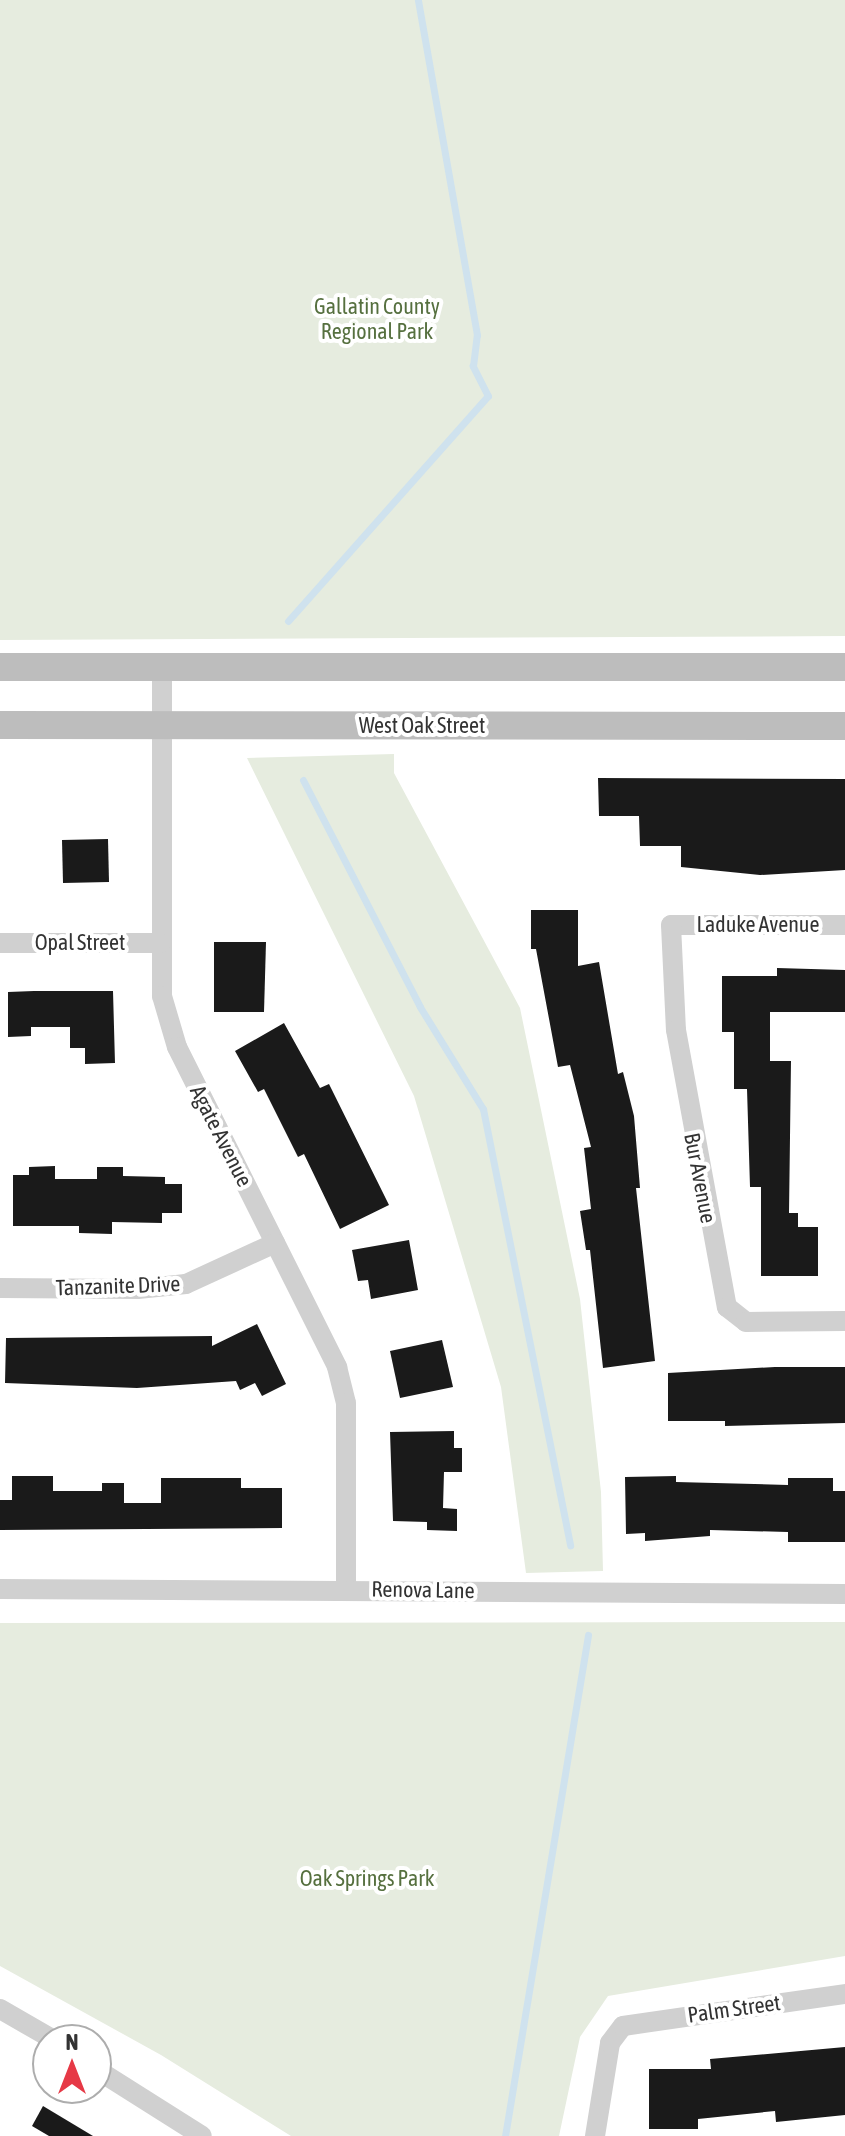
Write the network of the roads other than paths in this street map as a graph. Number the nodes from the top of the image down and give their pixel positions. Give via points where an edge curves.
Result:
1 (0, 667) edge
2 (162, 667) junction
3 (845, 667) edge
4 (0, 725) edge
5 (161, 725) junction
6 (845, 726) edge
7 (671, 925) joint
8 (845, 925) edge
9 (0, 943) edge
10 (160, 943) junction
11 (275, 1243) junction
12 (0, 1288) edge
13 (845, 1321) edge
14 (0, 1589) edge
15 (346, 1589) junction
16 (845, 1594) edge
17 (845, 1994) edge
18 (0, 2009) edge
19 (32, 2027) edge
20 (112, 2083) edge
21 (164, 2128) edge
22 (202, 2136) edge
23 (595, 2136) edge

1 - 2 main road
2 - 3 main road
2 - 5 street, Agate Avenue
4 - 5 main road, West Oak Street
5 - 6 main road, West Oak Street
5 - 10 street, Agate Avenue
7 - 8 street, Laduke Avenue
7 - 13 street, Bur Avenue via 676,1030 727,1307 746,1322
9 - 10 street, Opal Street
10 - 11 street, Agate Avenue via 162,996 177,1047
11 - 12 street, Tanzanite Drive via 186,1284
11 - 15 street, Agate Avenue via 337,1367 346,1403
14 - 15 street, Renova Lane
15 - 16 street, Renova Lane
17 - 23 street, Palm Street via 623,2026 610,2043
18 - 19 street
20 - 21 street
21 - 22 street

